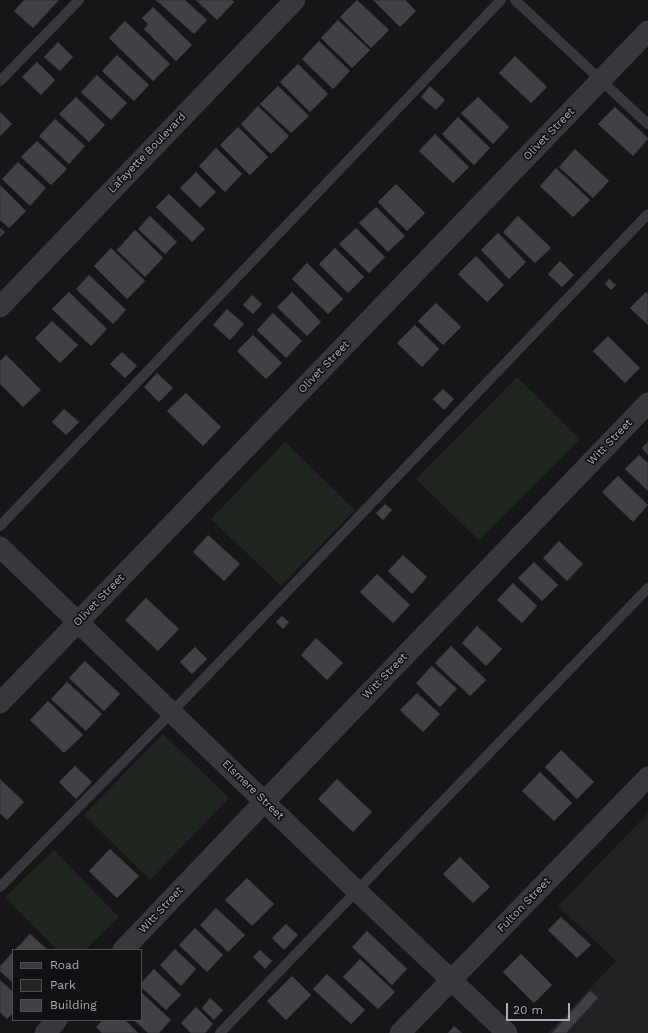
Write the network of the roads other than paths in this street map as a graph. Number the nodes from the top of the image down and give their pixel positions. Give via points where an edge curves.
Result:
1 (78, 0) edge
2 (295, 0) edge
3 (501, 0) edge
4 (515, 0) edge
5 (648, 31) edge
6 (601, 80) junction
7 (0, 81) edge
8 (648, 124) edge
9 (648, 214) edge
10 (0, 307) edge
11 (648, 403) edge
12 (0, 526) edge
13 (0, 547) edge
14 (648, 588) edge
15 (78, 622) junction
16 (0, 703) edge
17 (172, 712) junction
18 (648, 777) edge
19 (265, 801) junction
20 (0, 887) edge
21 (357, 891) junction
22 (124, 949) edge
23 (451, 980) junction
24 (56, 1021) edge
25 (45, 1033) edge
26 (220, 1033) edge
27 (400, 1033) edge
28 (507, 1033) edge

1 - 7 lane
2 - 10 street, Lafayette Boulevard
3 - 12 lane
4 - 6 lane
5 - 6 street, Olivet Street
6 - 8 lane
6 - 15 street, Olivet Street
9 - 17 lane
11 - 19 street, Witt Street
13 - 15 street, Elsmere Street
14 - 21 lane
15 - 16 street, Olivet Street
15 - 17 street, Elsmere Street
17 - 19 street, Elsmere Street
17 - 20 lane
18 - 23 street, Fulton Street
19 - 21 street, Elsmere Street
19 - 22 street, Witt Street
21 - 23 street, Elsmere Street
21 - 26 lane
23 - 27 street, Fulton Street
23 - 28 street, Elsmere Street
24 - 25 street

